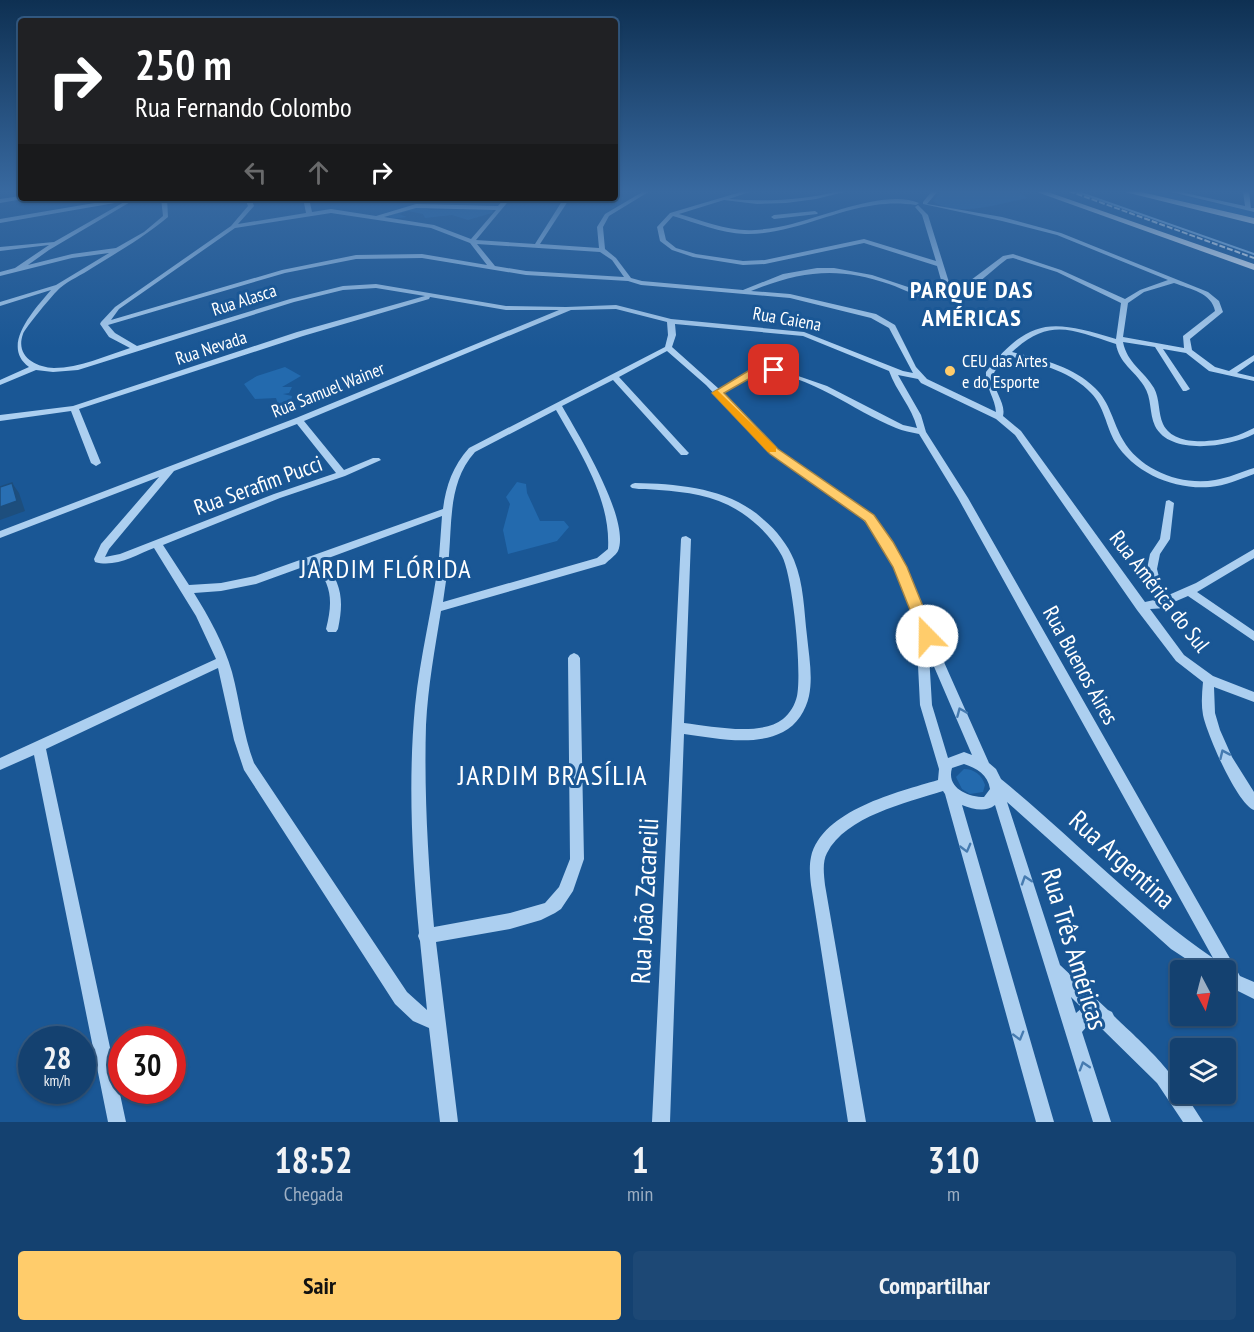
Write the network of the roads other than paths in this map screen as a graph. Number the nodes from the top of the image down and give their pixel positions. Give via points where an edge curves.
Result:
1 (48, 243) edge
2 (57, 243) edge
3 (129, 243) edge
4 (210, 243) edge
5 (473, 243) edge
6 (501, 243) edge
7 (601, 243) edge
8 (666, 243) edge
9 (852, 243) edge
10 (872, 243) edge
11 (934, 243) edge
12 (1078, 243) edge
13 (1187, 243) edge
14 (537, 245) joint
15 (0, 249) edge
16 (118, 250) junction
17 (602, 250) junction
18 (784, 257) junction
19 (771, 261) junction
20 (938, 264) junction
21 (1254, 267) edge
22 (18, 269) junction
23 (494, 269) junction
24 (802, 270) junction
25 (1, 274) edge
26 (783, 275) junction
27 (629, 279) junction
28 (1176, 280) junction
29 (58, 286) junction
30 (744, 291) junction
31 (950, 295) junction
32 (430, 297) junction
33 (1125, 302) junction
34 (0, 304) edge
35 (570, 308) junction
36 (671, 321) junction
37 (104, 324) junction
38 (1119, 340) junction
39 (1157, 345) junction
40 (668, 348) junction
41 (136, 349) junction
42 (1188, 351) junction
43 (1005, 353) junction
44 (1254, 357) edge
45 (911, 365) junction
46 (34, 368) junction
47 (892, 369) junction
48 (1230, 374) junction
49 (614, 376) junction
50 (919, 377) junction
51 (1254, 379) edge
52 (0, 383) edge
53 (1186, 389) dead end
54 (717, 393) junction
55 (557, 405) junction
56 (74, 408) junction
57 (999, 417) junction
58 (0, 418) edge
59 (299, 420) junction
60 (1254, 431) edge
61 (922, 432) junction
62 (684, 453) dead end
63 (376, 460) dead end
64 (96, 463) dead end
65 (171, 469) junction
66 (1254, 471) edge
67 (342, 474) junction
68 (635, 486) dead end
69 (1169, 503) dead end
70 (447, 511) junction
71 (0, 535) edge
72 (686, 539) dead end
73 (157, 544) junction
74 (1254, 553) edge
75 (316, 559) junction
76 (1234, 563) junction
77 (1254, 564) edge
78 (186, 589) junction
79 (1190, 592) junction
80 (1162, 605) junction
81 (1141, 607) junction
82 (436, 608) junction
83 (921, 624) junction
84 (332, 629) dead end
85 (1254, 637) edge
86 (574, 658) dead end
87 (222, 661) junction
88 (1209, 680) junction
89 (1254, 698) edge
90 (678, 728) junction
91 (39, 747) junction
92 (0, 764) edge
93 (984, 766) junction
94 (947, 781) junction
95 (997, 787) junction
96 (1254, 804) edge
97 (426, 936) junction
98 (1202, 960) edge
99 (1219, 960) edge
100 (1056, 971) junction
101 (1236, 982) edge
102 (1254, 991) edge
103 (1106, 1018) junction
104 (437, 1023) junction
105 (1073, 1029) junction
106 (117, 1122) edge
107 (449, 1122) edge
108 (661, 1122) edge
109 (857, 1122) edge
110 (1045, 1122) edge
111 (1102, 1122) edge
112 (1194, 1122) edge

1 - 15 street
2 - 22 street
3 - 16 street
4 - 37 street via 117,308
5 - 23 street
6 - 14 street
7 - 17 street
8 - 19 street via 716,261
9 - 18 street
10 - 20 street
11 - 20 street
12 - 28 street
13 - 21 main road
14 - 17 street
16 - 22 street
16 - 29 street
17 - 27 street via 615,259
18 - 19 street
18 - 24 street
19 - 26 street
20 - 31 street
22 - 25 street
23 - 27 street
23 - 37 street via 422,256 334,260
24 - 26 street
24 - 31 street via 850,271 933,296
26 - 30 street
27 - 30 street
28 - 33 street via 1142,291
28 - 42 street via 1206,293 1219,307 1219,312 1186,338
29 - 34 street
29 - 46 street via 19,333 16,343 23,360
30 - 45 street via 811,300 873,316 892,327
31 - 33 street via 1005,257 1013,256 1059,271
32 - 35 street, Rua Alasca via 506,308
32 - 41 street, Rua Alasca via 376,286 330,290
32 - 56 street, Rua Nevada via 300,334
33 - 38 street
35 - 36 street, Rua Samuel Wainer via 616,307
35 - 59 street, Rua Samuel Wainer
36 - 40 street
36 - 47 street, Rua Caiena via 804,334
37 - 41 street via 112,335
38 - 39 street
38 - 43 street via 1054,326 1024,336
38 - 60 street via 1122,355 1151,389 1159,425 1168,435 1188,441 1222,443
39 - 42 street
39 - 53 street
40 - 49 street
40 - 54 street
41 - 46 street, Rua Alasca via 75,368
42 - 48 street via 1203,364
43 - 57 street via 988,380 1000,407
43 - 66 street via 1056,368 1089,386 1100,399 1122,446 1148,470 1210,484
44 - 48 street
45 - 47 street, Rua Caiena
45 - 50 street
46 - 52 street
47 - 50 street, Rua Caiena
47 - 61 street, Rua Buenos Aires
48 - 51 street
49 - 55 street
49 - 62 street
50 - 57 street, Rua América do Sul
54 - 61 street via 757,370 774,370 824,388 900,427
54 - 83 street via 774,452 869,518 900,567
55 - 70 street via 466,455 458,468
55 - 82 street via 597,478 614,546 610,554 601,561
56 - 58 street, Rua Nevada
56 - 64 street
57 - 81 street, Rua América do Sul via 1018,433
59 - 65 street, Rua Samuel Wainer
59 - 67 street, Rua Serafim Pucci
61 - 99 street, Rua Buenos Aires via 966,503
63 - 67 street
65 - 71 street, Rua Samuel Wainer
65 - 73 street, Rua Serafim Pucci via 99,559 111,560
67 - 73 street, Rua Serafim Pucci
68 - 90 street via 691,489 751,512 789,558 796,590 806,694 789,722 772,732 750,734
69 - 80 street via 1165,539 1155,554 1152,569
70 - 75 street
70 - 82 street
72 - 90 street, Rua João Zacareili
73 - 78 street
74 - 76 street
75 - 78 street via 238,585
75 - 84 street via 333,582 337,605
76 - 77 street
76 - 79 street
78 - 87 street via 208,625
79 - 80 street
79 - 85 street
80 - 81 street
81 - 88 street, Rua América do Sul via 1180,658
82 - 97 street via 422,694 420,744
93 -> 83 street
83 - 94 street via 926,705
86 - 97 street via 577,859 570,883 549,909 531,916
87 - 91 street
87 - 104 street via 240,746 249,766 401,998 419,1015
88 - 89 street
96 -> 88 street, Rua América do Sul via 1228,763 1211,725 1205,697
90 - 108 street, Rua João Zacareili
91 - 92 street
91 - 106 street
93 - 94 street via 954,760
93 - 95 street
94 - 95 street via 968,803 978,805 988,803
94 - 109 street via 875,806 842,826 820,849 818,885
94 -> 110 street
95 - 98 street, Rua Argentina
100 -> 95 street, Rua Três Américas
97 - 104 street
100 - 103 street
100 - 105 street, Rua Três Américas
101 - 102 street
103 - 105 street via 1084,1016
103 - 112 street via 1163,1077
104 - 107 street
111 -> 105 street, Rua Três Américas

